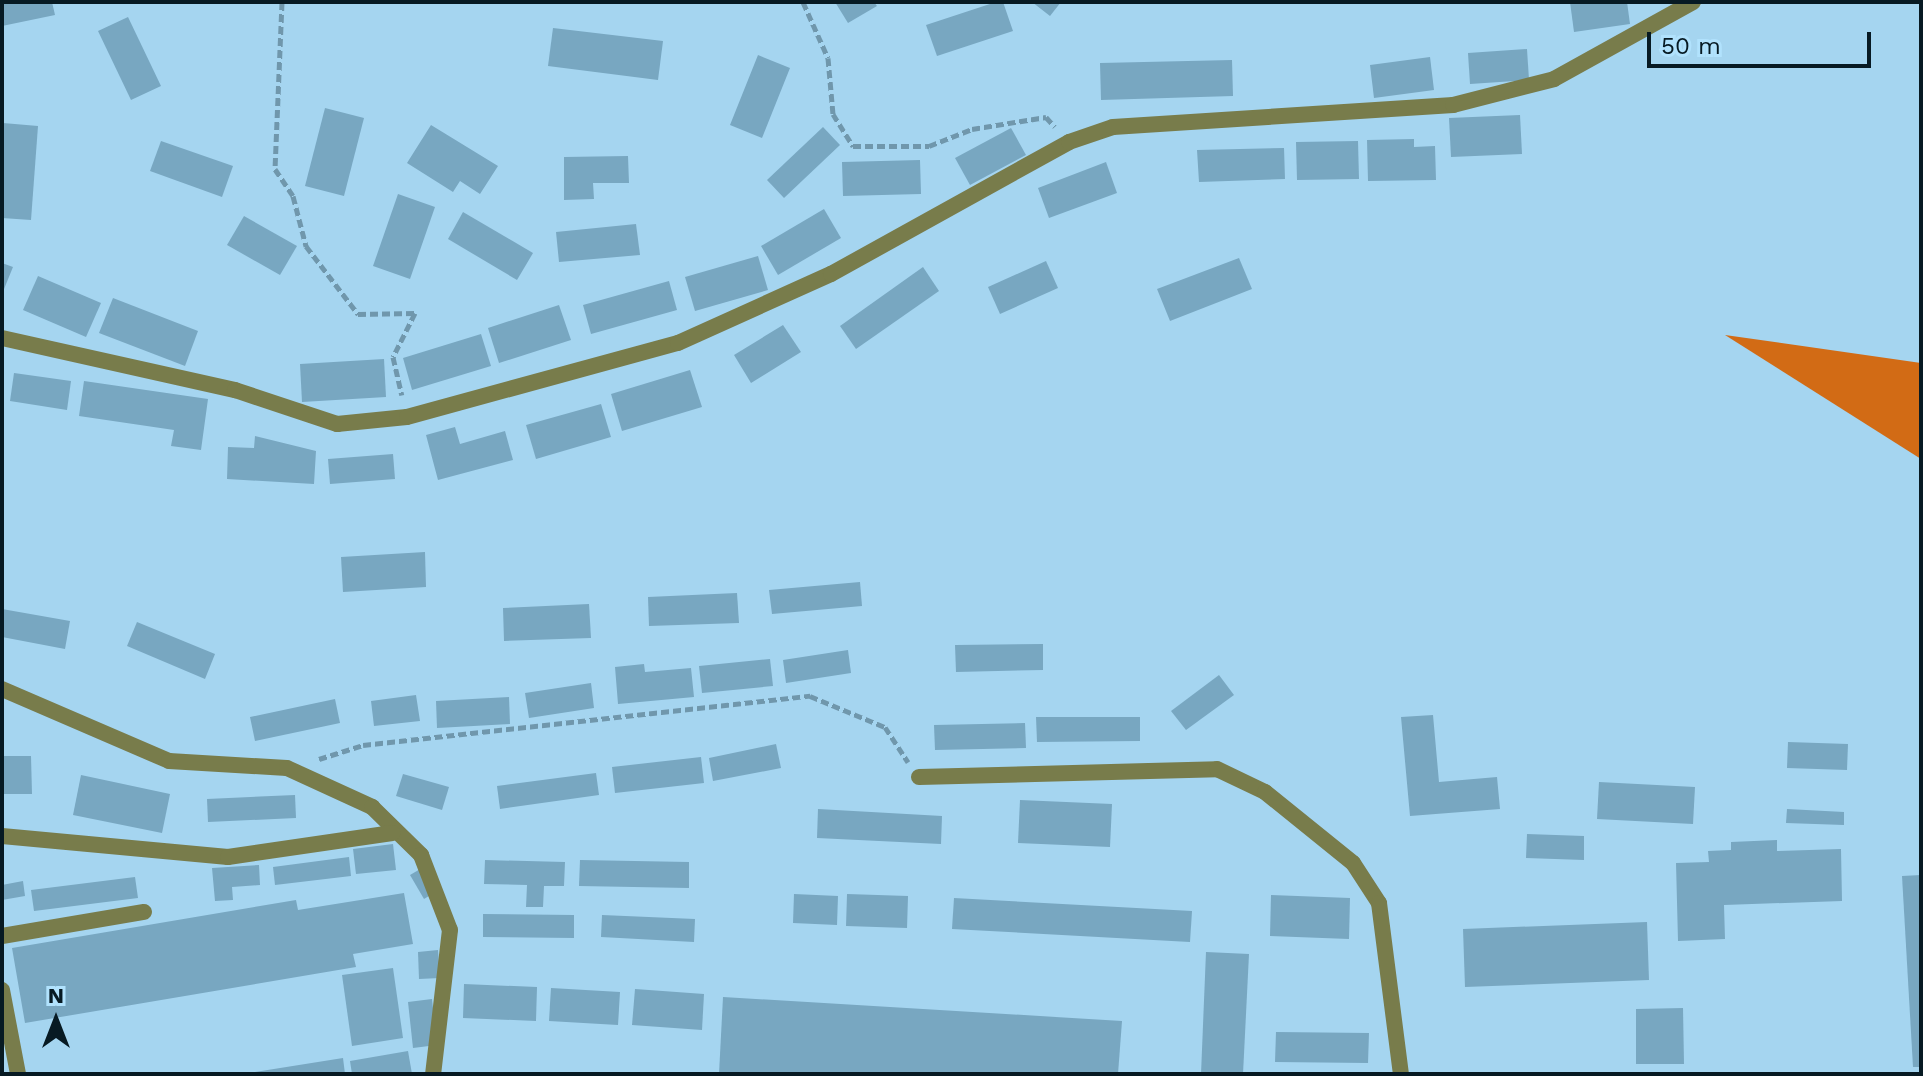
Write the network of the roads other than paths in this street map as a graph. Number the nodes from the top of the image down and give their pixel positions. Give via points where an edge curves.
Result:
1 (1693, 2) edge
2 (2, 338) edge
3 (2, 689) edge
4 (919, 777) road end
5 (392, 833) junction
6 (2, 836) edge
7 (144, 912) dead end
8 (2, 936) edge
9 (2, 990) edge
10 (18, 1074) edge
11 (433, 1074) edge
12 (1401, 1074) edge

1 - 2 street via 1554,79 1453,105 1113,127 1069,142 831,274 678,343 407,417 337,424 235,390
3 - 5 street via 169,761 287,768 372,807
4 - 12 street via 1217,769 1265,792 1353,863 1379,903
5 - 6 street via 228,857
5 - 11 street via 421,855 450,930
7 - 8 street
9 - 10 street

